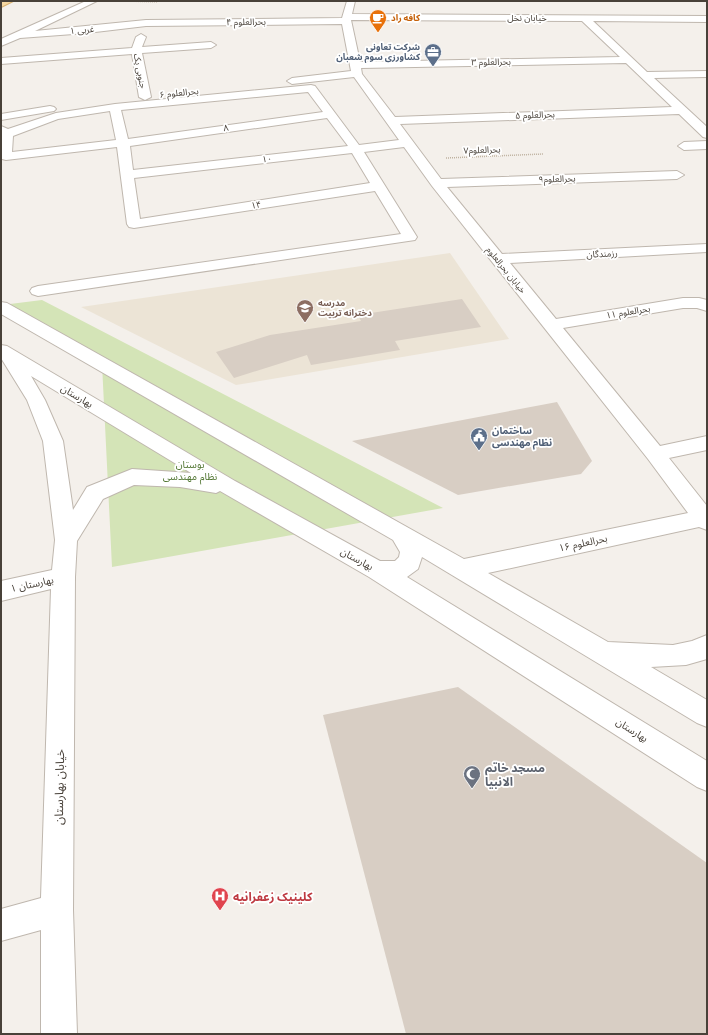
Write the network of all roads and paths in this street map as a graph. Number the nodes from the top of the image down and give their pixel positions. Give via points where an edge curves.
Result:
1 (9, 1) edge
2 (93, 1) edge
3 (351, 1) edge
4 (1, 4) edge
5 (502, 7) dead end
6 (506, 18) junction
7 (584, 18) junction
8 (707, 18) edge
9 (346, 19) junction
10 (146, 23) junction
11 (18, 35) junction
12 (1, 43) edge
13 (211, 45) dead end
14 (136, 50) junction
15 (628, 60) junction
16 (1, 61) edge
17 (356, 69) junction
18 (707, 74) edge
19 (644, 75) junction
20 (146, 97) junction
21 (115, 107) junction
22 (681, 110) junction
23 (4, 113) edge
24 (330, 114) junction
25 (390, 120) junction
26 (4, 132) edge
27 (707, 134) edge
28 (123, 143) junction
29 (408, 143) junction
30 (707, 145) edge
31 (684, 146) dead end
32 (356, 149) junction
33 (543, 154) dead end
34 (420, 159) junction
35 (126, 175) junction
36 (677, 175) dead end
37 (437, 183) junction
38 (378, 186) junction
39 (707, 248) edge
40 (498, 260) junction
41 (38, 291) dead end
42 (707, 306) edge
43 (1, 307) edge
44 (550, 325) junction
45 (5, 353) edge
46 (707, 443) edge
47 (655, 454) junction
48 (228, 486) junction
49 (706, 519) edge
50 (401, 535) junction
51 (66, 540) junction
52 (462, 569) junction
53 (378, 570) junction
54 (63, 577) junction
55 (1, 590) edge
56 (707, 646) edge
57 (604, 653) junction
58 (707, 714) edge
59 (707, 777) edge
60 (57, 910) junction
61 (1, 925) edge
62 (59, 1034) edge

1 - 4 main road
2 - 11 street
3 - 9 street, خیابان بحرالعلوم
5 - 6 street
6 - 7 street, خیابان نخل
6 - 9 street, خیابان نخل
7 - 8 street, خیابان نخل
7 - 15 street
9 - 10 street, بحرالعلوم ۴
9 - 17 street, خیابان بحرالعلوم
10 - 11 street, غربی ۱
10 - 14 street, جنوبی یک
11 - 12 street
13 - 14 street
14 - 16 street
14 - 20 street, جنوبی یک
15 - 17 street, بحرالعلوم ۳
15 - 19 street
17 - 20 street, بحرالعلوم ۶
17 - 25 street, خیابان بحرالعلوم
18 - 19 street
19 - 22 street
20 - 23 street, بحرالعلوم ۶
21 - 24 street via 311,88
21 - 26 street via 56,116
21 - 28 street
22 - 25 street, بحرالعلوم ۵
22 - 27 street
24 - 28 street, ۸
24 - 32 street
25 - 29 street, خیابان بحرالعلوم
26 - 28 street, ۸ via 6,156
28 - 35 street
29 - 32 street, ۱۰
29 - 34 street, خیابان بحرالعلوم
30 - 31 street
32 - 35 street, ۱۰
32 - 38 street
33 - 34 path, بحرالعلوم۷
34 - 37 street, خیابان بحرالعلوم
35 - 38 street, ۱۴ via 134,224
36 - 37 street, بحرالعلوم۹
37 - 40 street, خیابان بحرالعلوم
38 - 41 street via 410,237
39 - 40 street, رزمندگان
40 - 44 street, خیابان بحرالعلوم
42 - 44 street, بحرالعلوم ۱۱ via 683,303
43 - 50 street
44 - 47 street, خیابان بحرالعلوم
45 - 48 street, بهارستان
45 - 51 street via 36,400 53,441
46 - 47 street
47 - 49 street, خیابان بحرالعلوم
48 - 51 street via 180,479 132,477 95,493
48 - 53 street, بهارستان
49 - 52 street, بحرالعلوم ۱۶
50 - 52 street
50 - 53 street via 412,550 410,562 399,570
51 - 54 street, خیابان بهارستان
52 - 57 street
53 - 59 street, بهارستان
54 - 55 street, بهارستان ۱
54 - 60 street, خیابان بهارستان
56 - 57 street via 701,651 661,657
57 - 58 street
60 - 61 street
60 - 62 street, خیابان بهارستان

